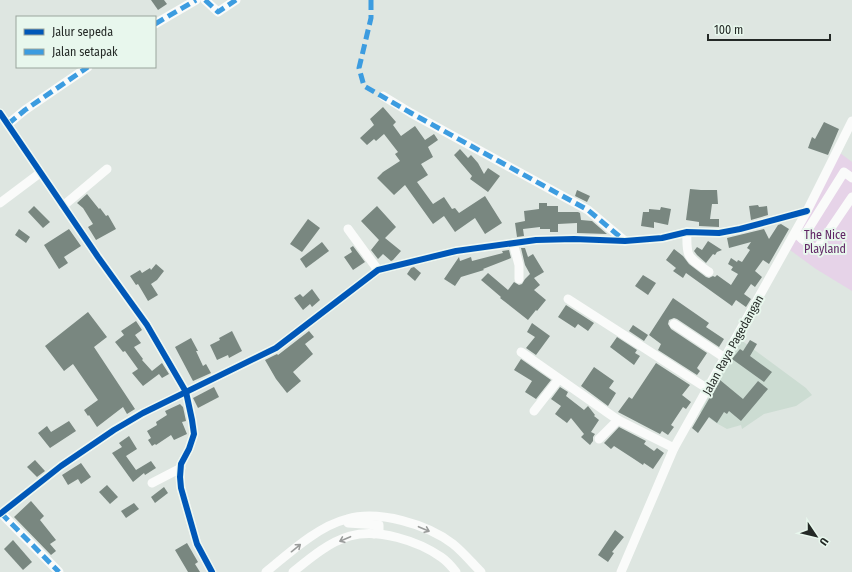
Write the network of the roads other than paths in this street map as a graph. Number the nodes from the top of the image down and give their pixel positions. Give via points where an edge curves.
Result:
1 (196, 0) edge
2 (205, 0) edge
3 (236, 0) edge
4 (156, 23) edge
5 (87, 68) edge
6 (383, 96) dead end
7 (0, 114) edge
8 (852, 122) edge
9 (8, 124) junction
10 (107, 169) dead end
11 (40, 173) junction
12 (852, 178) edge
13 (852, 197) edge
14 (0, 203) edge
15 (63, 206) junction
16 (807, 211) junction
17 (348, 229) dead end
18 (687, 232) junction
19 (799, 236) junction
20 (625, 241) junction
21 (513, 243) junction
22 (378, 270) junction
23 (709, 272) dead end
24 (519, 279) dead end
25 (568, 299) dead end
26 (674, 324) dead end
27 (521, 352) dead end
28 (725, 358) junction
29 (559, 378) junction
30 (708, 389) junction
31 (186, 392) junction
32 (534, 411) dead end
33 (618, 420) junction
34 (599, 439) dead end
35 (674, 448) junction
36 (181, 468) junction
37 (152, 483) dead end
38 (1, 514) edge
39 (340, 522) junction
40 (379, 534) junction
41 (59, 572) edge
42 (212, 572) edge
43 (266, 572) edge
44 (293, 572) edge
45 (456, 572) edge
46 (481, 572) edge
47 (621, 572) edge

1 - 4 street
2 - 3 street via 218,12
5 - 9 street
6 - 20 street via 588,210
7 - 9 street
8 - 16 street, Jalan Raya Pagedangan
9 - 11 street
10 - 15 street
11 - 14 street
11 - 15 street
12 - 19 street via 844,172
13 - 19 street via 816,250
15 - 31 street via 147,325
16 - 18 street via 719,233
16 - 19 street, Jalan Raya Pagedangan
17 - 22 street
18 - 20 street via 662,238
18 - 23 street via 686,249 689,256
19 - 28 street, Jalan Raya Pagedangan
20 - 21 street via 574,239
21 - 22 street via 456,251
21 - 24 street via 519,265
22 - 31 street via 276,348
25 - 30 street
26 - 28 street
27 - 29 street
28 - 30 street, Jalan Raya Pagedangan
29 - 32 street
29 - 33 street
30 - 35 street, Jalan Raya Pagedangan
31 - 36 street via 194,434
31 - 38 street via 114,430 61,466
33 - 34 street
33 - 35 street
35 - 47 street, Jalan Raya Pagedangan
36 - 37 street
36 - 42 street via 181,488 197,544
38 - 41 street
39 - 40 street via 379,525
43 -> 39 street via 302,543 323,529
39 -> 46 street via 375,516 407,521 453,544
40 -> 44 street via 351,536 331,545
40 - 45 street via 402,538 422,546 442,557

